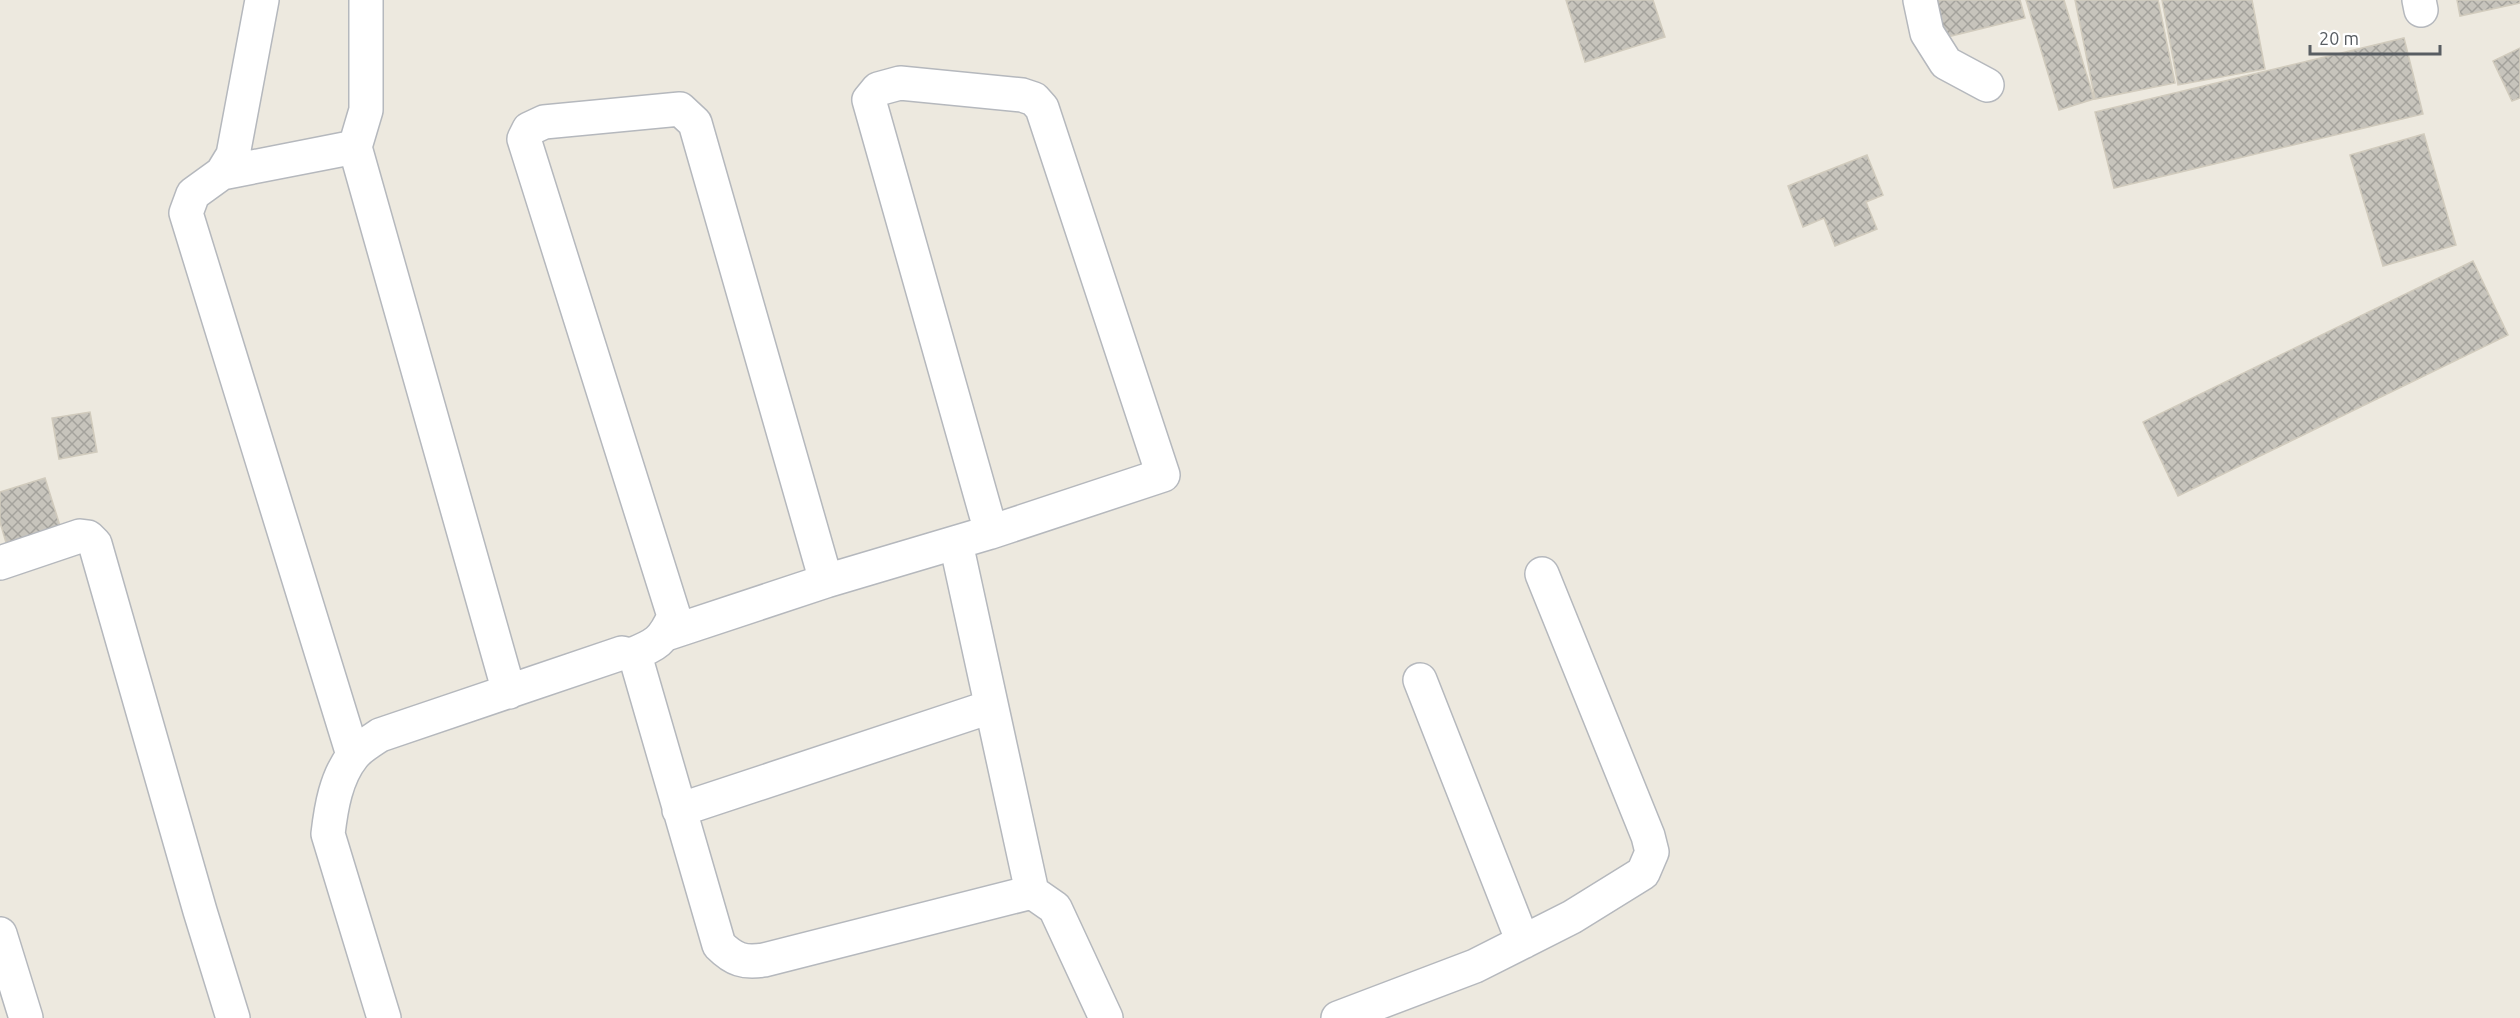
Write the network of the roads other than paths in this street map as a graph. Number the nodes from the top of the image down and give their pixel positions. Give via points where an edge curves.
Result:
1 (262, 0) edge
2 (366, 0) edge
3 (1920, 0) edge
4 (1988, 85) dead end
5 (355, 147) junction
6 (222, 173) junction
7 (991, 532) junction
8 (956, 543) junction
9 (0, 563) edge
10 (1542, 574) dead end
11 (826, 580) junction
12 (666, 634) junction
13 (631, 655) junction
14 (1420, 680) dead end
15 (509, 692) junction
16 (990, 707) junction
17 (353, 755) junction
18 (679, 810) junction
19 (1032, 892) junction
20 (0, 934) edge
21 (1523, 942) junction
22 (26, 1018) edge
23 (234, 1018) edge
24 (384, 1018) edge
25 (1106, 1018) edge
26 (1338, 1018) edge

1 - 6 street via 233,155
2 - 5 street via 366,110
3 - 4 street via 1927,33 1946,63
5 - 6 street
5 - 15 street
6 - 17 street via 193,194 186,213
7 - 7 street via 1163,476 1042,108 1034,99 1022,95 900,83 878,88 868,100
7 - 8 street
8 - 11 street
8 - 16 street
9 - 23 street via 80,536 88,537 94,544
10 - 21 street via 1652,852 1643,873 1572,918
11 - 12 street
11 - 12 street via 695,123 680,110 544,123 529,129 524,139 674,616
12 - 13 street via 655,645
13 - 15 street via 622,653
13 - 18 street via 637,662
14 - 21 street
15 - 17 street via 380,735
16 - 18 street
16 - 19 street
17 - 24 street via 338,785 328,834
18 - 19 street via 719,945 731,958 746,962
19 - 25 street via 1055,908
20 - 22 street
21 - 26 street via 1475,966

